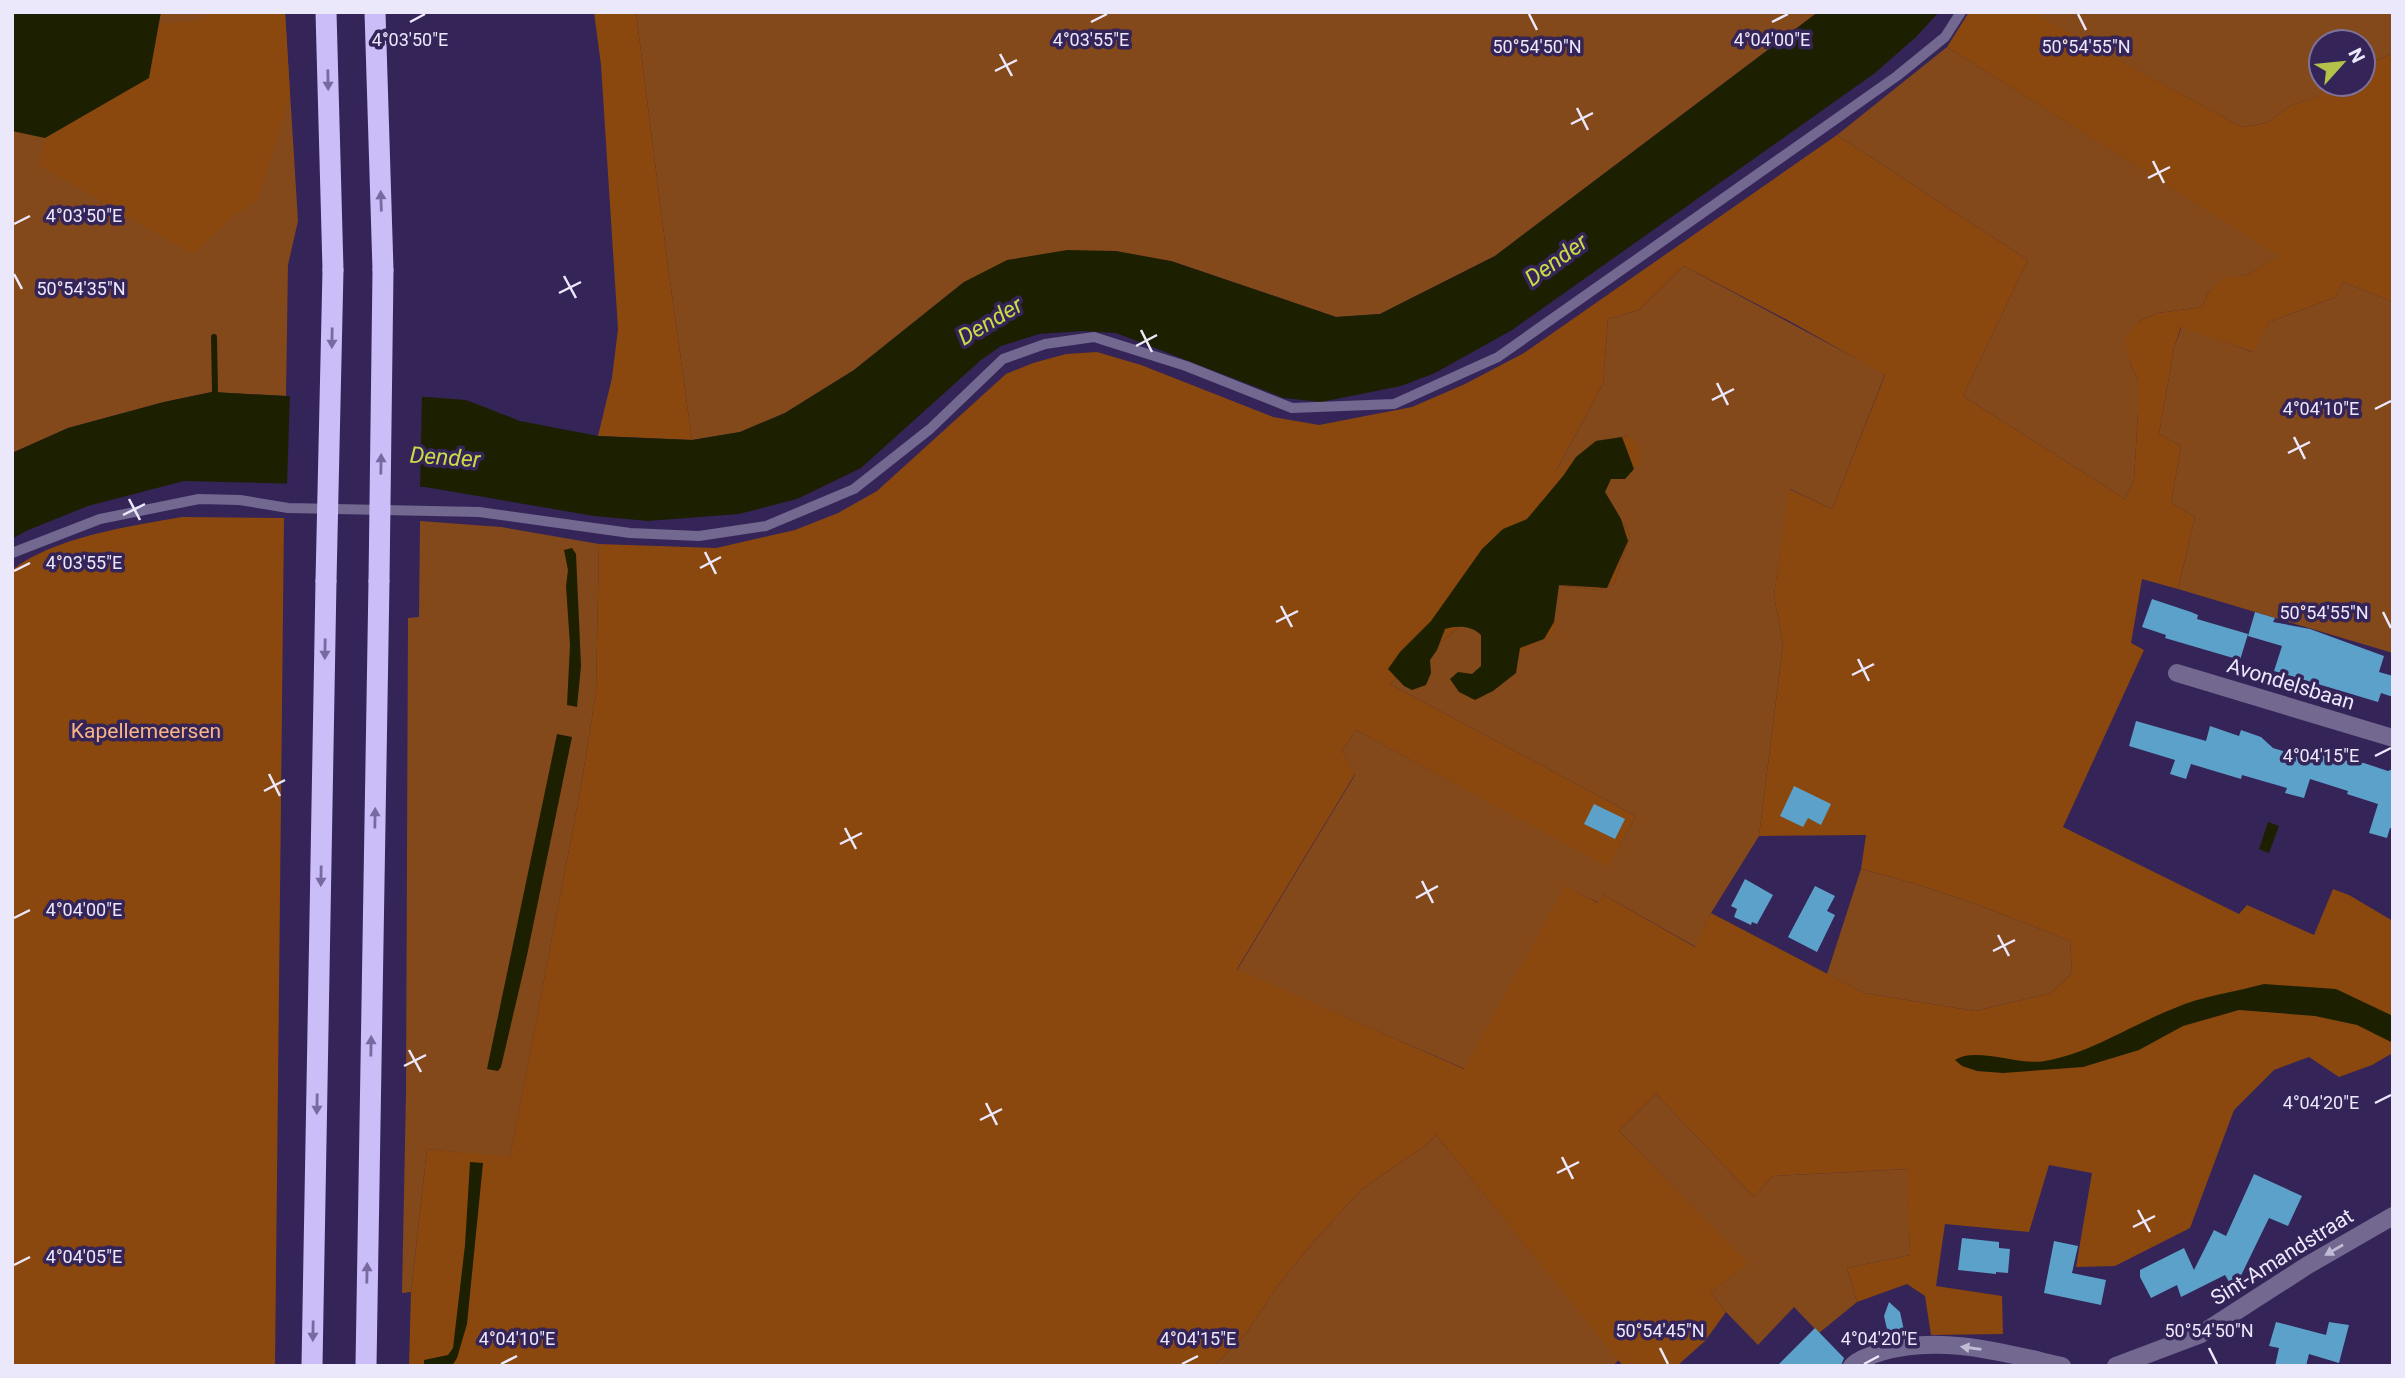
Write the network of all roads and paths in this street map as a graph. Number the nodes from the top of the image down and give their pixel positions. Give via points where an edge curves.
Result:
1 (326, 12) edge
2 (375, 12) edge
3 (1961, 12) edge
4 (12, 553) edge
5 (2176, 673) dead end
6 (2393, 738) edge
7 (2393, 1216) edge
8 (312, 1366) edge
9 (366, 1366) edge
10 (1852, 1366) edge
11 (2062, 1366) edge
12 (2116, 1366) edge

1 -> 8 highway, bridge via 333,270
9 -> 2 highway, bridge via 383,270
3 - 4 lane via 1945,37 1897,76 1498,357 1394,404 1292,408 1186,366 1094,337 1045,344 1003,359 930,429 855,489 766,526 699,536 630,533 479,512 288,508 200,499 100,519
5 - 6 street, Avondelsbaan
7 -> 12 street, Sint-Amandstraat via 2201,1334
11 -> 10 street via 1941,1344 1899,1346 1859,1359

